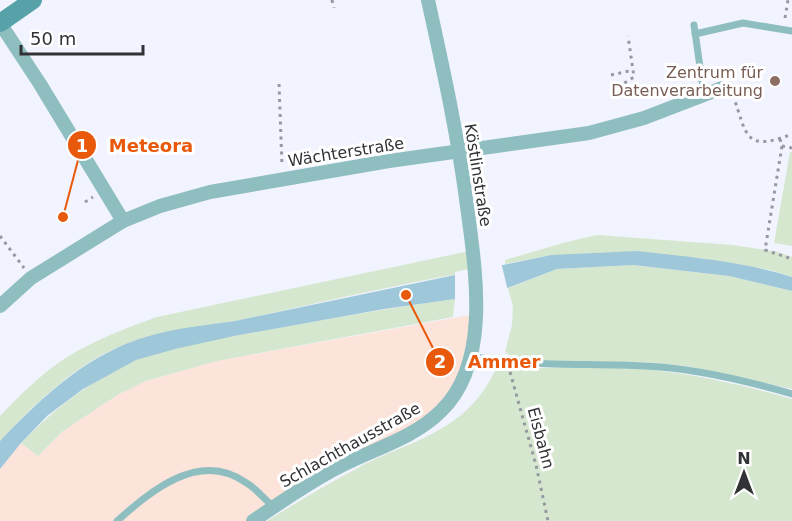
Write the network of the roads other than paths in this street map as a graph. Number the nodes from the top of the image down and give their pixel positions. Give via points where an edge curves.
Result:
1 (33, 0) edge
2 (428, 0) edge
3 (0, 23) edge
4 (694, 25) dead end
5 (792, 30) edge
6 (695, 34) junction
7 (722, 88) road end
8 (704, 95) junction
9 (459, 150) junction
10 (123, 221) junction
11 (0, 306) edge
12 (470, 356) junction
13 (792, 394) edge
14 (273, 507) junction
15 (117, 521) edge
16 (253, 521) edge

1 - 3 main road
2 - 9 street, Köstlinstraße
3 - 10 street
4 - 6 lane
5 - 6 lane via 743,23
6 - 8 lane
7 - 8 street, Wächterstraße
8 - 9 street, Wächterstraße via 644,118 589,133
9 - 10 street, Wächterstraße via 184,198
9 - 12 street, Köstlinstraße via 477,280
10 - 11 street, Wächterstraße via 31,278
12 - 13 lane via 535,365 663,367
12 - 14 street, Schlachthausstraße via 454,395 431,420
14 - 15 lane via 246,482 213,470 181,475 147,494
14 - 16 street, Schlachthausstraße

